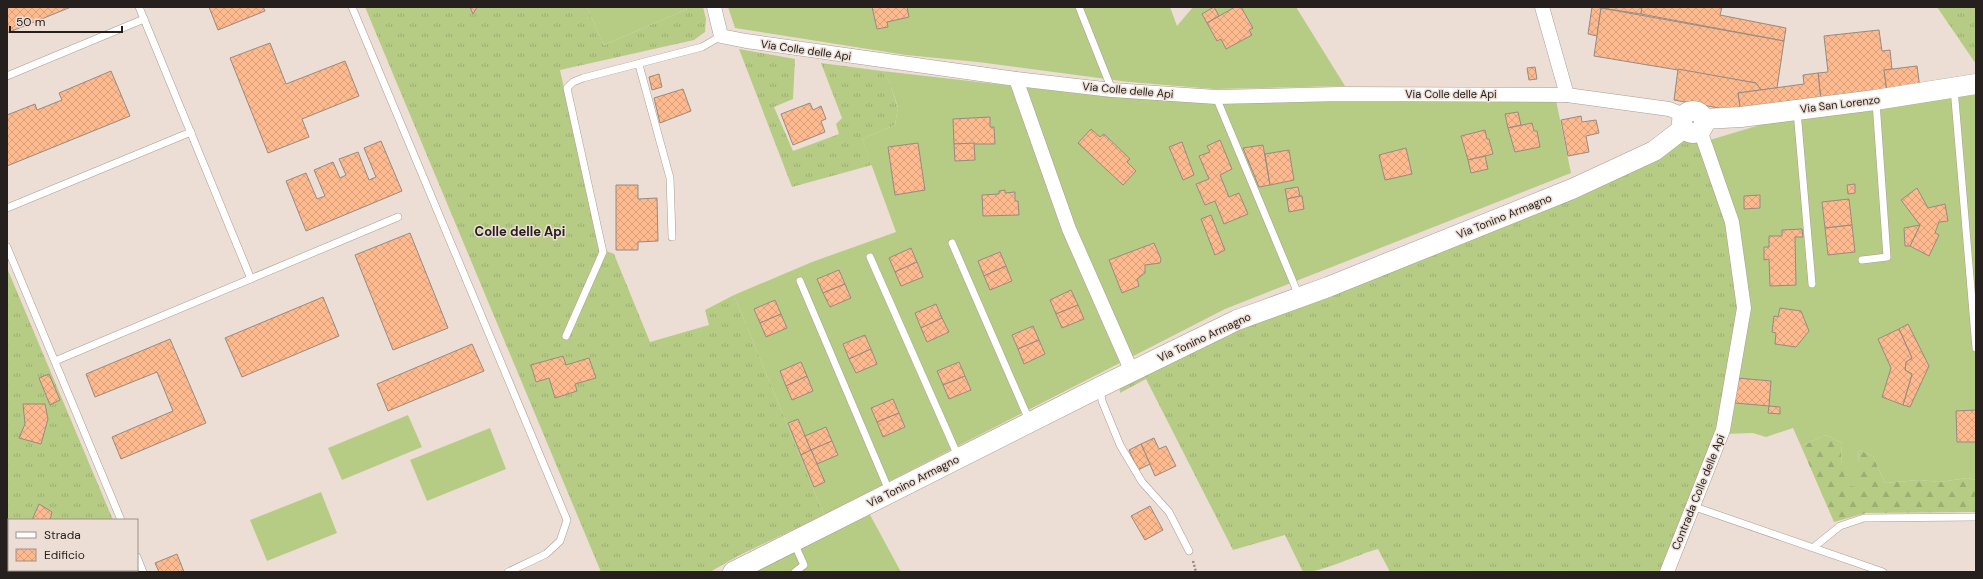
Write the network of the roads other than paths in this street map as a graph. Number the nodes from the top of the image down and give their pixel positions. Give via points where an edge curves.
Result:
1 (139, 7) edge
2 (352, 7) edge
3 (714, 7) edge
4 (1079, 7) edge
5 (1542, 7) edge
6 (144, 19) junction
7 (721, 36) junction
8 (639, 65) junction
9 (7, 76) edge
10 (1016, 79) junction
11 (1976, 84) edge
12 (1954, 88) junction
13 (1112, 90) junction
14 (1567, 95) junction
15 (1216, 97) junction
16 (1875, 100) junction
17 (1797, 109) junction
18 (1693, 123) junction
19 (191, 132) junction
20 (7, 208) edge
21 (398, 217) dead end
22 (672, 237) dead end
23 (952, 243) dead end
24 (7, 247) edge
25 (870, 257) dead end
26 (1862, 260) dead end
27 (251, 279) junction
28 (800, 281) dead end
29 (1812, 284) dead end
30 (1299, 298) junction
31 (566, 336) dead end
32 (1976, 348) edge
33 (54, 361) junction
34 (1132, 372) junction
35 (1100, 387) junction
36 (1030, 422) junction
37 (958, 458) junction
38 (890, 493) junction
39 (1692, 506) junction
40 (1976, 517) edge
41 (121, 519) edge
42 (793, 541) junction
43 (1814, 547) junction
44 (1189, 551) dead end
45 (138, 560) edge
46 (740, 570) edge
47 (143, 572) edge
48 (508, 572) edge
49 (795, 572) edge
50 (1667, 572) edge
51 (1883, 572) edge

1 - 6 lane
2 - 48 lane via 567,520 560,541 546,554
3 - 7 street
4 - 13 lane
5 - 14 street
6 - 9 lane
6 - 19 lane
7 - 8 lane via 702,47
7 - 10 street, Via Colle delle Api
8 - 22 lane via 670,178
8 - 31 lane via 582,78 567,88 603,252
10 - 13 street, Via Colle delle Api
10 - 34 street via 1069,229
11 - 12 street, Via San Lorenzo
12 - 16 street, Via San Lorenzo
12 - 32 lane
13 - 15 street, Via Colle delle Api
14 - 15 street, Via Colle delle Api via 1339,94
14 - 18 street, Via Colle delle Api via 1669,109
15 - 30 lane
16 - 17 street, Via San Lorenzo
16 - 26 lane via 1887,257
17 - 18 street, Via San Lorenzo
17 - 29 lane
18 - 30 street, Via Tonino Armagno via 1654,151 1572,189
18 - 39 street, Contrada Colle delle Api via 1732,222 1744,308 1722,430
19 - 20 lane
19 - 27 lane
21 - 27 lane
23 - 36 lane
24 - 33 lane
25 - 37 lane
27 - 33 lane
28 - 38 lane
30 - 34 street, Via Tonino Armagno via 1237,320
33 - 41 lane
34 - 35 street, Via Tonino Armagno
35 - 36 street, Via Tonino Armagno
35 - 44 lane via 1102,401 1120,445 1142,482 1169,512
36 - 37 street, Via Tonino Armagno
37 - 38 street, Via Tonino Armagno
38 - 42 street, Via Tonino Armagno
39 - 43 lane
39 - 50 street, Contrada Colle delle Api
40 - 43 lane via 1864,518 1840,526
42 - 46 street, Via Tonino Armagno
42 - 49 lane via 804,565
43 - 51 lane
45 - 47 lane

